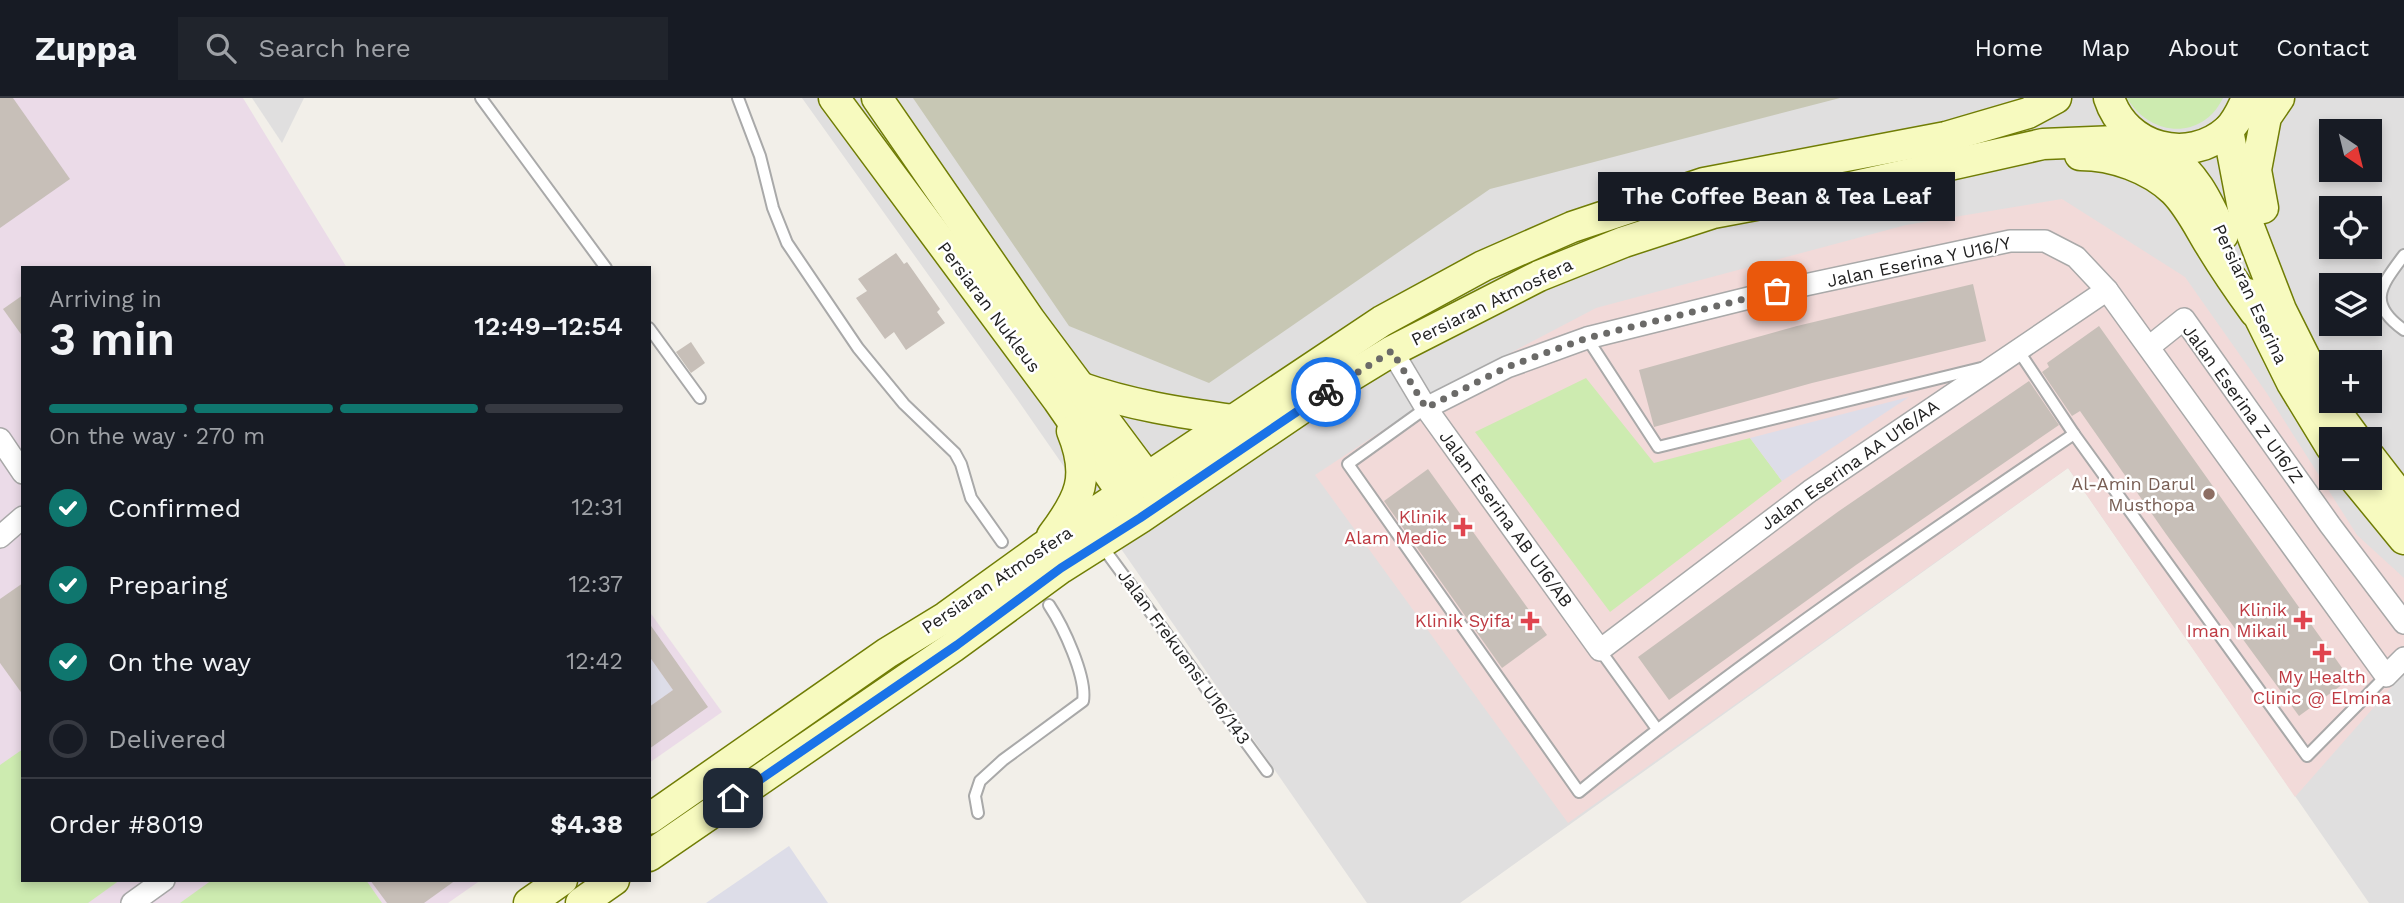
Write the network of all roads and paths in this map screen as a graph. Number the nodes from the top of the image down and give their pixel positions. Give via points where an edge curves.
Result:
1 (481, 98) edge
2 (738, 98) edge
3 (834, 98) edge
4 (877, 98) edge
5 (2056, 98) edge
6 (2109, 98) edge
7 (2247, 98) edge
8 (2279, 98) edge
9 (2002, 109) dead end
10 (2228, 130) junction
11 (1946, 137) junction
12 (2152, 144) junction
13 (1931, 169) junction
14 (2404, 255) edge
15 (605, 266) edge
16 (2107, 290) junction
17 (2268, 311) junction
18 (2404, 330) edge
19 (651, 331) edge
20 (1587, 338) junction
21 (2149, 347) junction
22 (2018, 349) junction
23 (1392, 351) junction
24 (1996, 365) junction
25 (1069, 394) junction
26 (700, 398) dead end
27 (1426, 408) junction
28 (1234, 420) junction
29 (2319, 427) edge
30 (2347, 427) edge
31 (2074, 434) junction
32 (0, 439) edge
33 (21, 470) edge
34 (2382, 473) edge
35 (1135, 486) junction
36 (2364, 490) edge
37 (1165, 501) junction
38 (2404, 501) edge
39 (1140, 518) junction
40 (21, 519) edge
41 (0, 537) edge
42 (2404, 539) edge
43 (1002, 542) dead end
44 (1100, 544) junction
45 (1043, 547) junction
46 (1049, 605) dead end
47 (2404, 624) edge
48 (1600, 650) junction
49 (2404, 658) edge
50 (2386, 676) junction
51 (1657, 729) junction
52 (1267, 771) dead end
53 (978, 813) dead end
54 (651, 819) edge
55 (651, 855) edge
56 (161, 882) edge
57 (559, 882) edge
58 (611, 882) edge
59 (132, 903) edge
60 (529, 903) edge
61 (581, 903) edge

1 - 15 lane
2 - 43 lane via 787,243 858,348 904,404 954,453 971,498
3 - 25 street, Persiaran Nukleus
4 - 25 street, Persiaran Nukleus
5 - 11 street, Persiaran Atmosfera via 2028,113
6 - 12 street, Persiaran Eserina via 2125,127
7 - 10 street
8 - 17 street via 2266,117 2256,170
9 - 11 lane
10 - 12 street, Persiaran Atmosfera via 2208,143 2185,149
10 - 17 street, Persiaran Eserina
11 - 28 street, Persiaran Atmosfera via 1704,183 1572,227 1483,266 1382,321
12 - 13 street, Persiaran Atmosfera via 2051,143
12 - 17 street, Persiaran Eserina via 2187,169 2202,190
13 - 17 street via 2065,155 2095,155 2139,168 2174,191 2228,275
13 - 23 street, Persiaran Atmosfera via 1713,213 1624,242 1539,276
14 - 18 lane via 2382,285 2379,302
16 - 20 street, Jalan Eserina Y U16/Y via 2076,257 2045,240 2010,241
16 - 21 street, Jalan Eserina Y U16/Y
16 - 22 street, Jalan Eserina AA U16/AA
17 - 29 street, Persiaran Eserina via 2292,383
17 - 30 street, Persiaran Eserina
19 - 26 lane
20 - 24 lane via 1658,447
20 - 27 street, Jalan Eserina Y U16/Y via 1507,367
21 - 47 street, Jalan Eserina Z U16/Z via 2184,319
21 - 50 street, Jalan Eserina Y U16/Y
22 - 24 street, Jalan Eserina AA U16/AA
22 - 31 lane
23 - 27 street, Jalan Eserina AB U16/AB
23 - 37 street, Persiaran Atmosfera
24 - 48 street, Jalan Eserina AA U16/AA via 1810,491
25 - 28 street
25 - 35 street, Persiaran Nukleus
25 - 45 street via 1082,455 1081,480 1072,509
27 - 48 street, Jalan Eserina AB U16/AB
27 - 51 lane via 1348,464 1578,792
28 - 35 street, Persiaran Atmosfera
31 - 50 lane via 2308,756
31 - 51 lane via 1873,571
32 - 33 street
34 - 38 street
35 - 37 street, Persiaran Nukleus
35 - 39 street, Persiaran Nukleus
35 - 45 street, Persiaran Atmosfera
36 - 42 street
37 - 39 street, Persiaran Atmosfera
39 - 44 street, Persiaran Atmosfera
40 - 41 street
44 - 52 lane, Jalan Frekuensi U16/143
44 - 55 street, Persiaran Atmosfera
45 - 54 street, Persiaran Atmosfera
46 - 53 lane via 1062,625 1079,671 1083,701 980,781 975,796
48 - 51 lane
49 - 50 street
56 - 59 street
57 - 60 street
58 - 61 street

